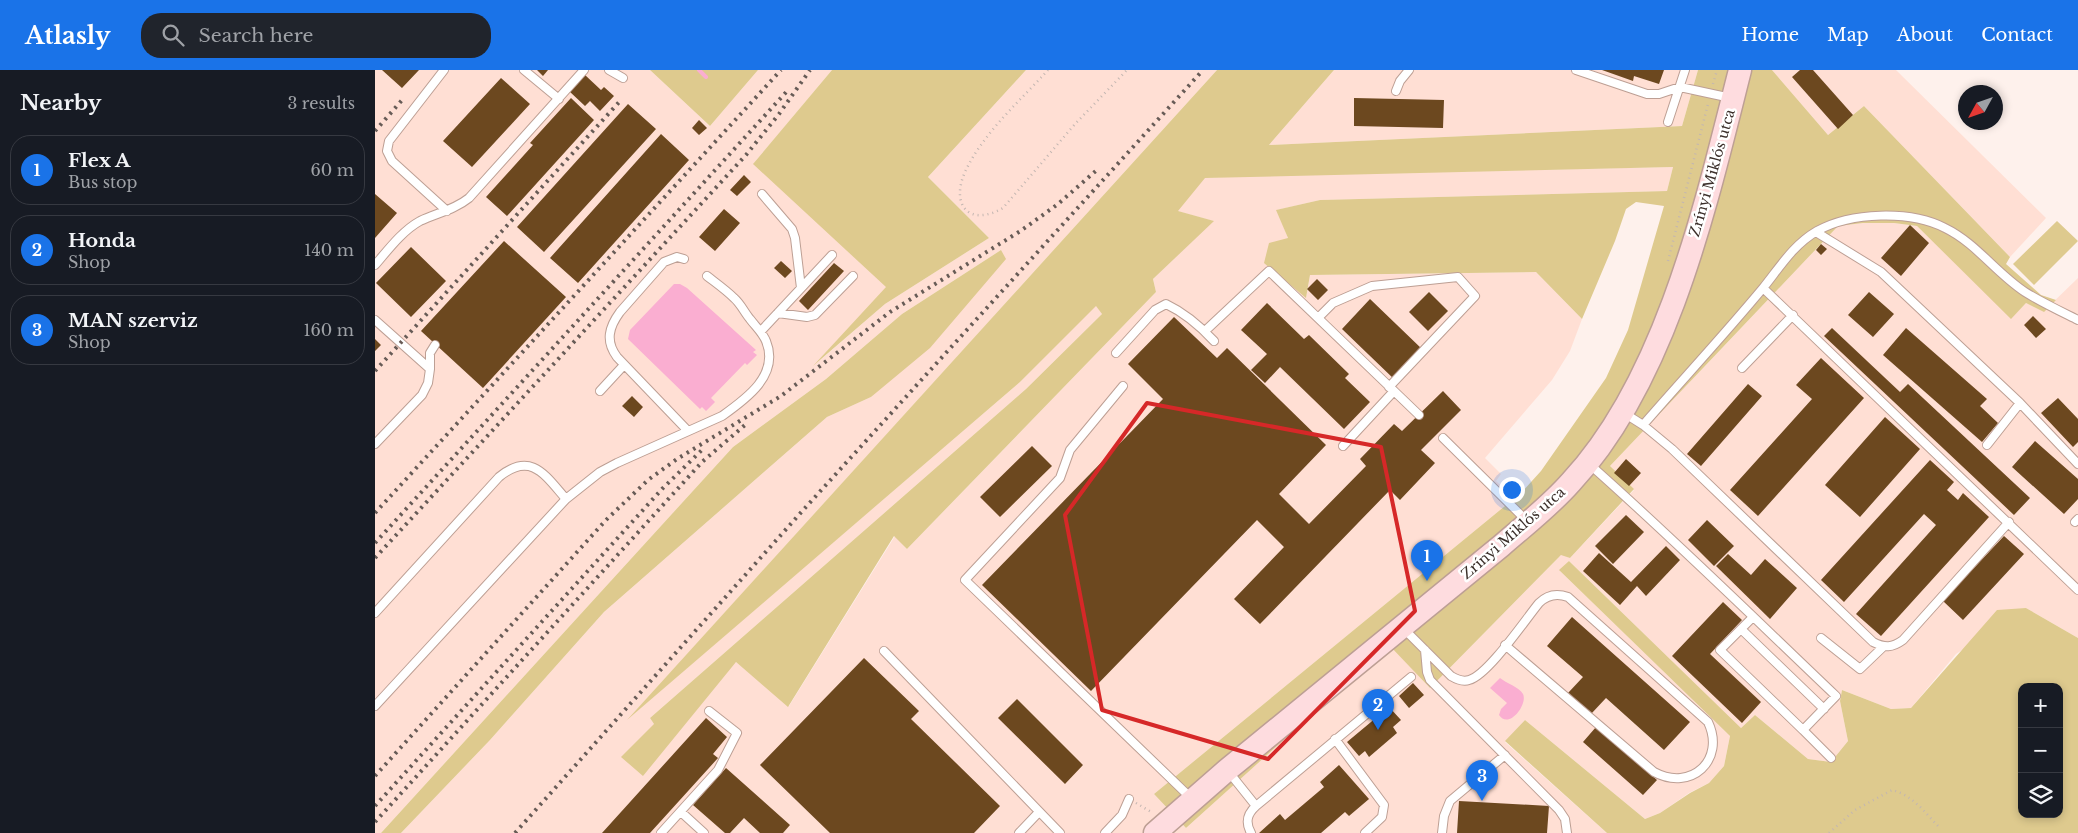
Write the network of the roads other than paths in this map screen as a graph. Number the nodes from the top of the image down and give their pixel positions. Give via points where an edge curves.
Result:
1 (445, 70) edge
2 (524, 70) edge
3 (584, 70) edge
4 (609, 70) edge
5 (1409, 70) edge
6 (1577, 70) edge
7 (1685, 70) edge
8 (1740, 70) edge
9 (623, 78) dead end
10 (1680, 87) junction
11 (1396, 91) dead end
12 (1733, 98) junction
13 (559, 99) junction
14 (1668, 122) dead end
15 (762, 194) dead end
16 (447, 211) junction
17 (1816, 232) junction
18 (832, 255) dead end
19 (684, 259) dead end
20 (375, 265) edge
21 (707, 276) dead end
22 (853, 276) dead end
23 (801, 288) junction
24 (1763, 288) junction
25 (778, 313) junction
26 (1793, 314) junction
27 (1318, 318) junction
28 (375, 320) edge
29 (2078, 320) edge
30 (761, 331) junction
31 (1205, 331) junction
32 (1214, 341) dead end
33 (435, 345) dead end
34 (1116, 352) dead end
35 (624, 365) junction
36 (1742, 368) dead end
37 (430, 370) junction
38 (1123, 386) dead end
39 (1391, 389) junction
40 (600, 391) dead end
41 (2020, 403) junction
42 (1622, 412) junction
43 (1419, 416) dead end
44 (1643, 425) junction
45 (688, 432) junction
46 (1443, 438) dead end
47 (375, 444) edge
48 (1987, 445) dead end
49 (1343, 446) dead end
50 (1588, 463) junction
51 (2078, 464) edge
52 (566, 499) junction
53 (1528, 522) junction
54 (2009, 522) junction
55 (2078, 590) edge
56 (375, 614) edge
57 (1753, 617) junction
58 (1401, 626) junction
59 (1741, 629) junction
60 (1821, 638) dead end
61 (1505, 645) junction
62 (1883, 647) junction
63 (1425, 650) junction
64 (884, 651) dead end
65 (1411, 677) dead end
66 (375, 706) edge
67 (1824, 709) junction
68 (709, 711) dead end
69 (1803, 730) junction
70 (1335, 739) junction
71 (1505, 755) junction
72 (1831, 758) dead end
73 (1227, 770) junction
74 (1129, 799) road end
75 (1192, 799) junction
76 (1256, 806) junction
77 (681, 812) junction
78 (1039, 812) junction
79 (1155, 824) edge
80 (661, 833) edge
81 (704, 833) edge
82 (1019, 833) edge
83 (1061, 833) edge
84 (1105, 833) edge
85 (1251, 833) edge
86 (1365, 833) edge
87 (1442, 833) edge
88 (1567, 833) edge

1 - 16 lane via 389,141 387,151 393,161
2 - 13 lane
3 - 13 lane
4 - 9 lane
5 - 11 lane
6 - 10 lane via 1647,94
7 - 10 lane
8 - 12 main road, Zrínyi Miklós utca
10 - 12 lane
10 - 14 lane
12 - 42 main road, Zrínyi Miklós utca via 1675,297 1653,352
13 - 16 lane via 479,188 462,204
15 - 23 lane via 792,229
16 - 20 lane via 412,227
17 - 24 lane via 1786,257
17 - 29 lane via 1856,217 1885,216 1927,221 1945,227 2025,292
17 - 41 lane via 1881,272
18 - 23 lane
19 - 35 lane via 677,257 664,262 614,320 609,342
21 - 30 lane via 735,298
22 - 25 lane via 815,315
23 - 25 lane
24 - 26 lane
24 - 44 lane
25 - 30 lane
26 - 36 lane
26 - 54 lane
27 - 31 lane via 1269,271
27 - 39 lane
27 - 39 lane via 1333,303 1371,286 1459,277 1475,296
28 - 37 lane
30 - 45 lane via 770,360 760,384 737,406
31 - 32 lane
31 - 34 lane via 1166,304 1155,310
33 - 37 lane via 430,353
35 - 40 lane
35 - 45 lane
37 - 47 lane via 429,383 422,395
38 - 75 lane via 1070,450 1060,478 965,580
39 - 43 lane
39 - 49 lane
41 - 48 lane
41 - 51 lane
42 - 44 lane
42 - 50 main road, Zrínyi Miklós utca
44 - 62 lane via 1873,642
45 - 52 lane via 608,468
46 - 53 lane
50 - 53 main road, Zrínyi Miklós utca
50 - 57 lane
52 - 56 lane via 539,470 523,465 511,468 499,477
52 - 66 lane
53 - 58 main road, Zrínyi Miklós utca
54 - 55 lane
54 - 62 lane via 1903,640 1894,646
57 - 59 lane
57 - 67 lane via 1836,696
58 - 63 lane
58 - 73 main road, Zrínyi Miklós utca
59 - 67 lane
59 - 69 lane via 1720,650
60 - 62 lane via 1860,668
61 - 61 lane via 1545,598 1568,597 1708,722 1711,757 1697,772 1681,779 1654,772
61 - 63 lane via 1484,671 1468,681 1454,678
63 - 71 lane via 1430,680
64 - 78 lane
65 - 70 lane
67 - 69 lane
68 - 77 lane via 737,733 718,770
69 - 72 lane
70 - 76 lane
70 - 86 lane via 1384,805 1382,817
71 - 87 lane via 1450,801
71 - 88 lane via 1559,810 1565,819
73 - 75 main road, Zrínyi Miklós utca
73 - 76 lane
74 - 84 lane via 1122,815
75 - 79 main road, Zrínyi Miklós utca
76 - 85 lane via 1250,811 1247,823
77 - 80 lane
77 - 81 lane
78 - 82 lane
78 - 83 lane

